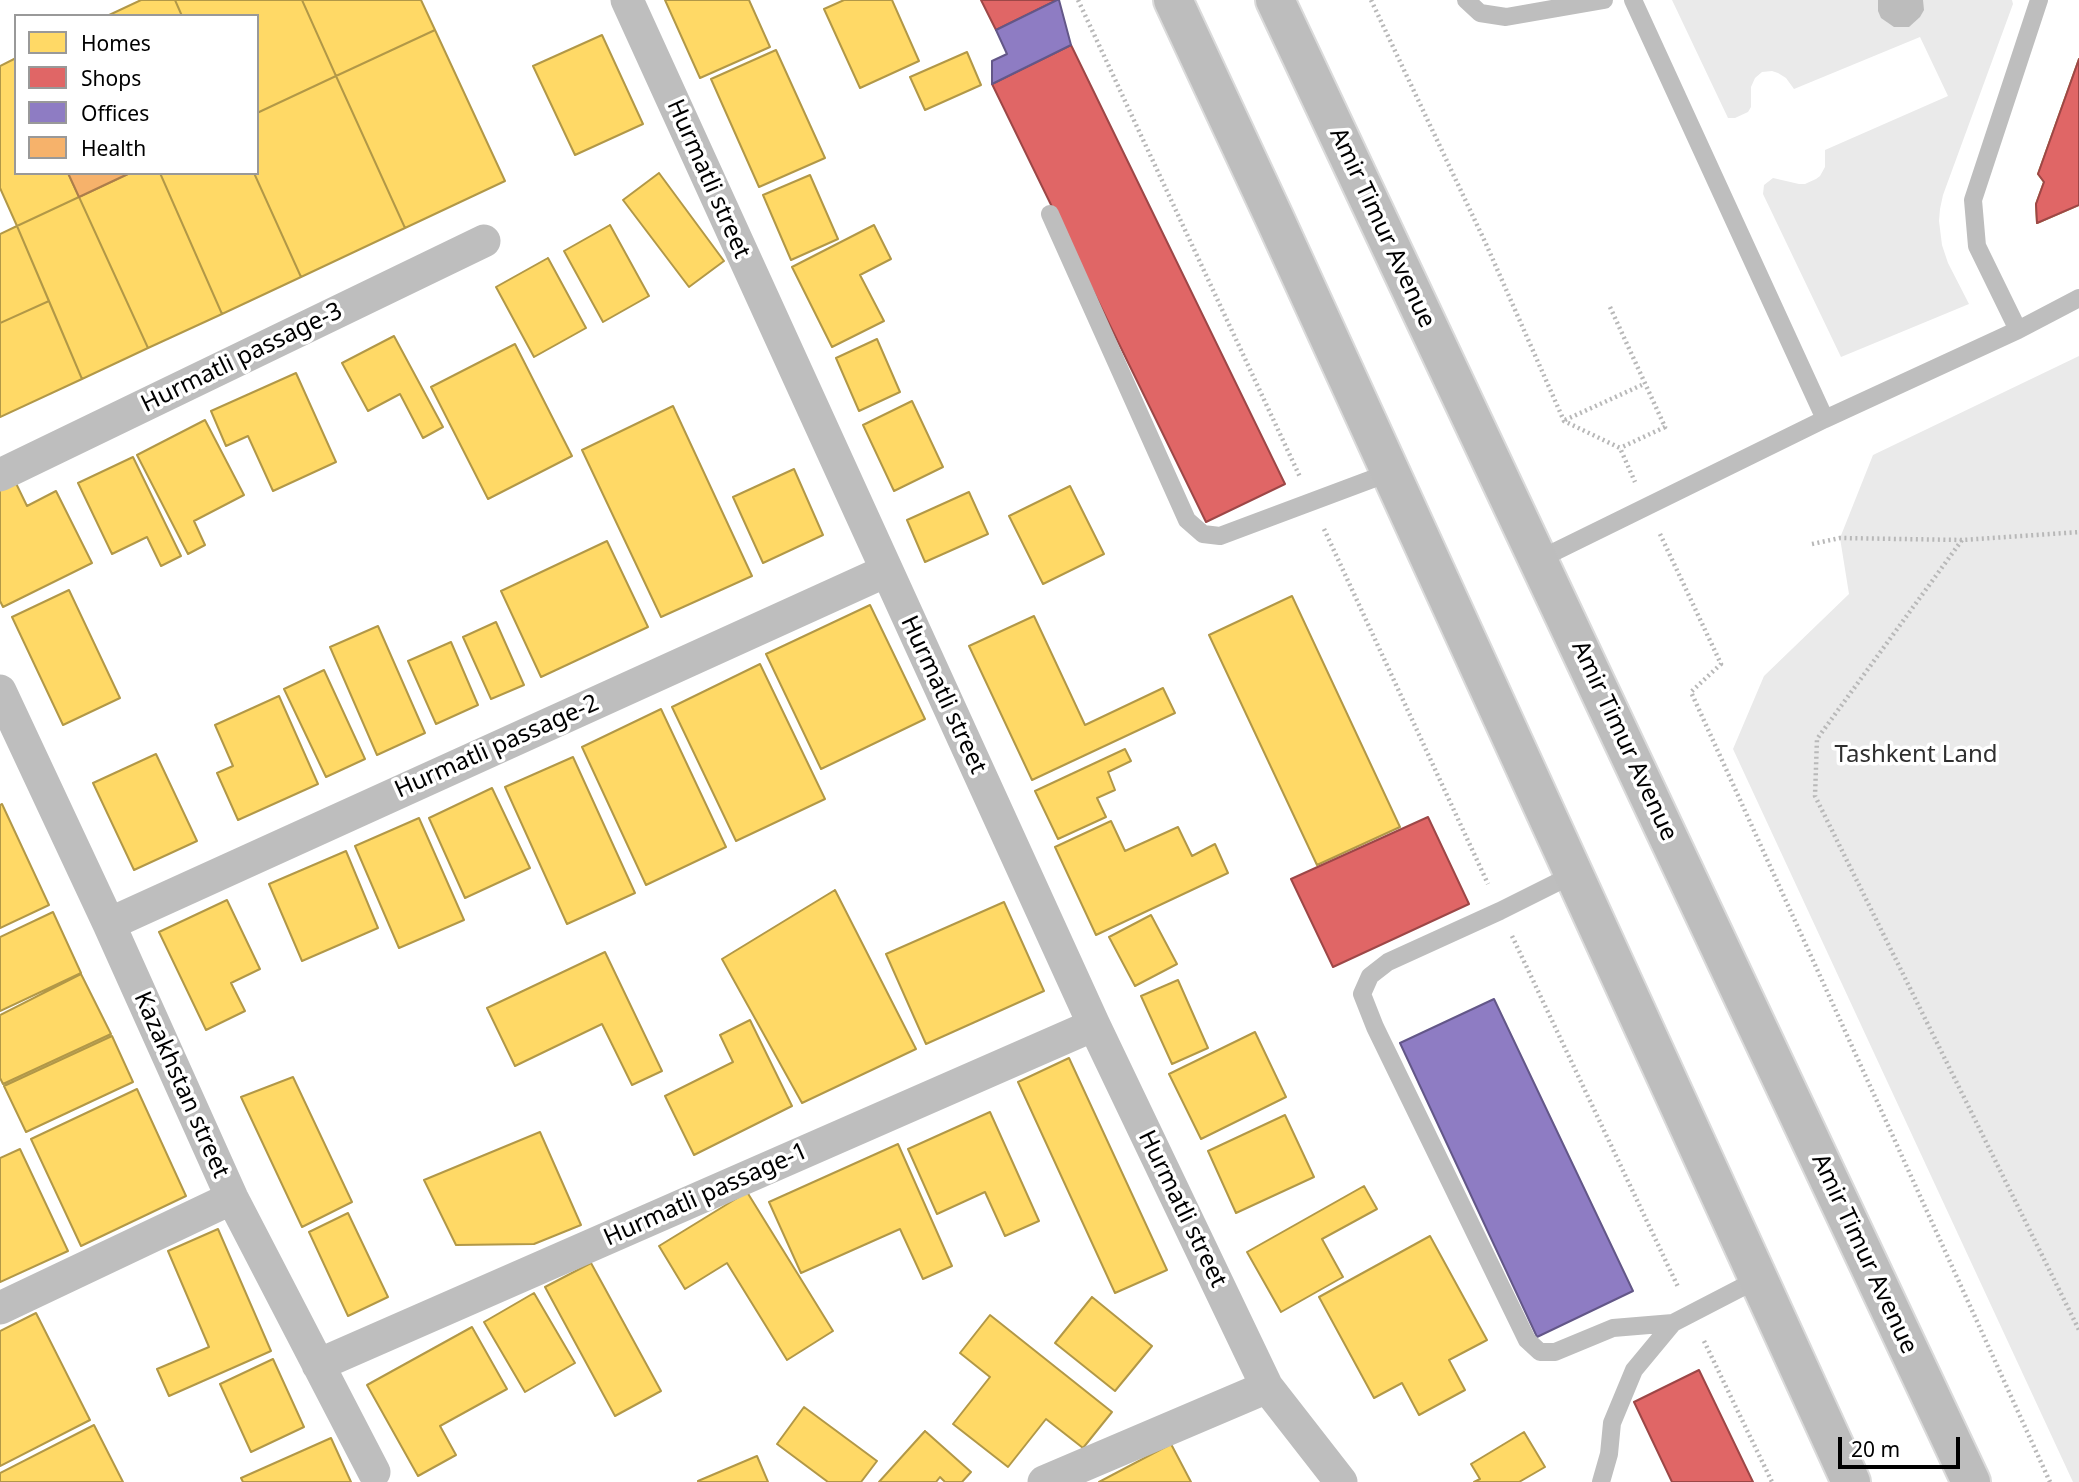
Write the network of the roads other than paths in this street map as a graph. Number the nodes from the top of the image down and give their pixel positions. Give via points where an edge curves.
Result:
1 (626, 0) edge
2 (1173, 0) edge
3 (1275, 0) edge
4 (1466, 0) edge
5 (1604, 0) edge
6 (1633, 0) edge
7 (2039, 0) edge
8 (1050, 215) dead end
9 (484, 241) dead end
10 (2079, 298) edge
11 (2018, 330) junction
12 (1825, 419) junction
13 (1391, 472) junction
14 (0, 475) edge
15 (1538, 560) junction
16 (886, 571) junction
17 (0, 691) edge
18 (1574, 874) junction
19 (109, 924) junction
20 (1094, 1026) junction
21 (232, 1198) junction
22 (1758, 1279) junction
23 (0, 1308) edge
24 (1673, 1322) junction
25 (318, 1365) junction
26 (1267, 1387) junction
27 (374, 1472) dead end
28 (1044, 1482) edge
29 (1341, 1482) edge
30 (1601, 1482) edge
31 (1851, 1482) edge
32 (1971, 1482) edge

1 - 16 street, Hurmatli street
2 - 13 main road
3 - 15 main road, Amir Timur Avenue
4 - 5 lane via 1480,13 1506,17
6 - 12 lane
7 - 11 lane via 1973,200 1977,246
8 - 13 lane via 1187,520 1203,534 1220,536
9 - 14 street, Hurmatli passage-3
10 - 11 lane
11 - 12 lane
12 - 15 lane
13 - 18 main road
15 - 32 main road, Amir Timur Avenue
16 - 19 street, Hurmatli passage-2
16 - 20 street, Hurmatli street
17 - 19 street, Kazakhstan street
18 - 22 main road
18 - 24 lane via 1388,962 1370,975 1362,994 1527,1340 1540,1352 1555,1352 1613,1328
19 - 21 street, Kazakhstan street
20 - 25 street, Hurmatli passage-1
20 - 26 street, Hurmatli street
21 - 23 street
21 - 25 street, Kazakhstan street
22 - 24 lane
22 - 31 main road
24 - 30 lane via 1634,1370 1612,1423
25 - 27 street, Kazakhstan street
26 - 28 street
26 - 29 street, Hurmatli street

